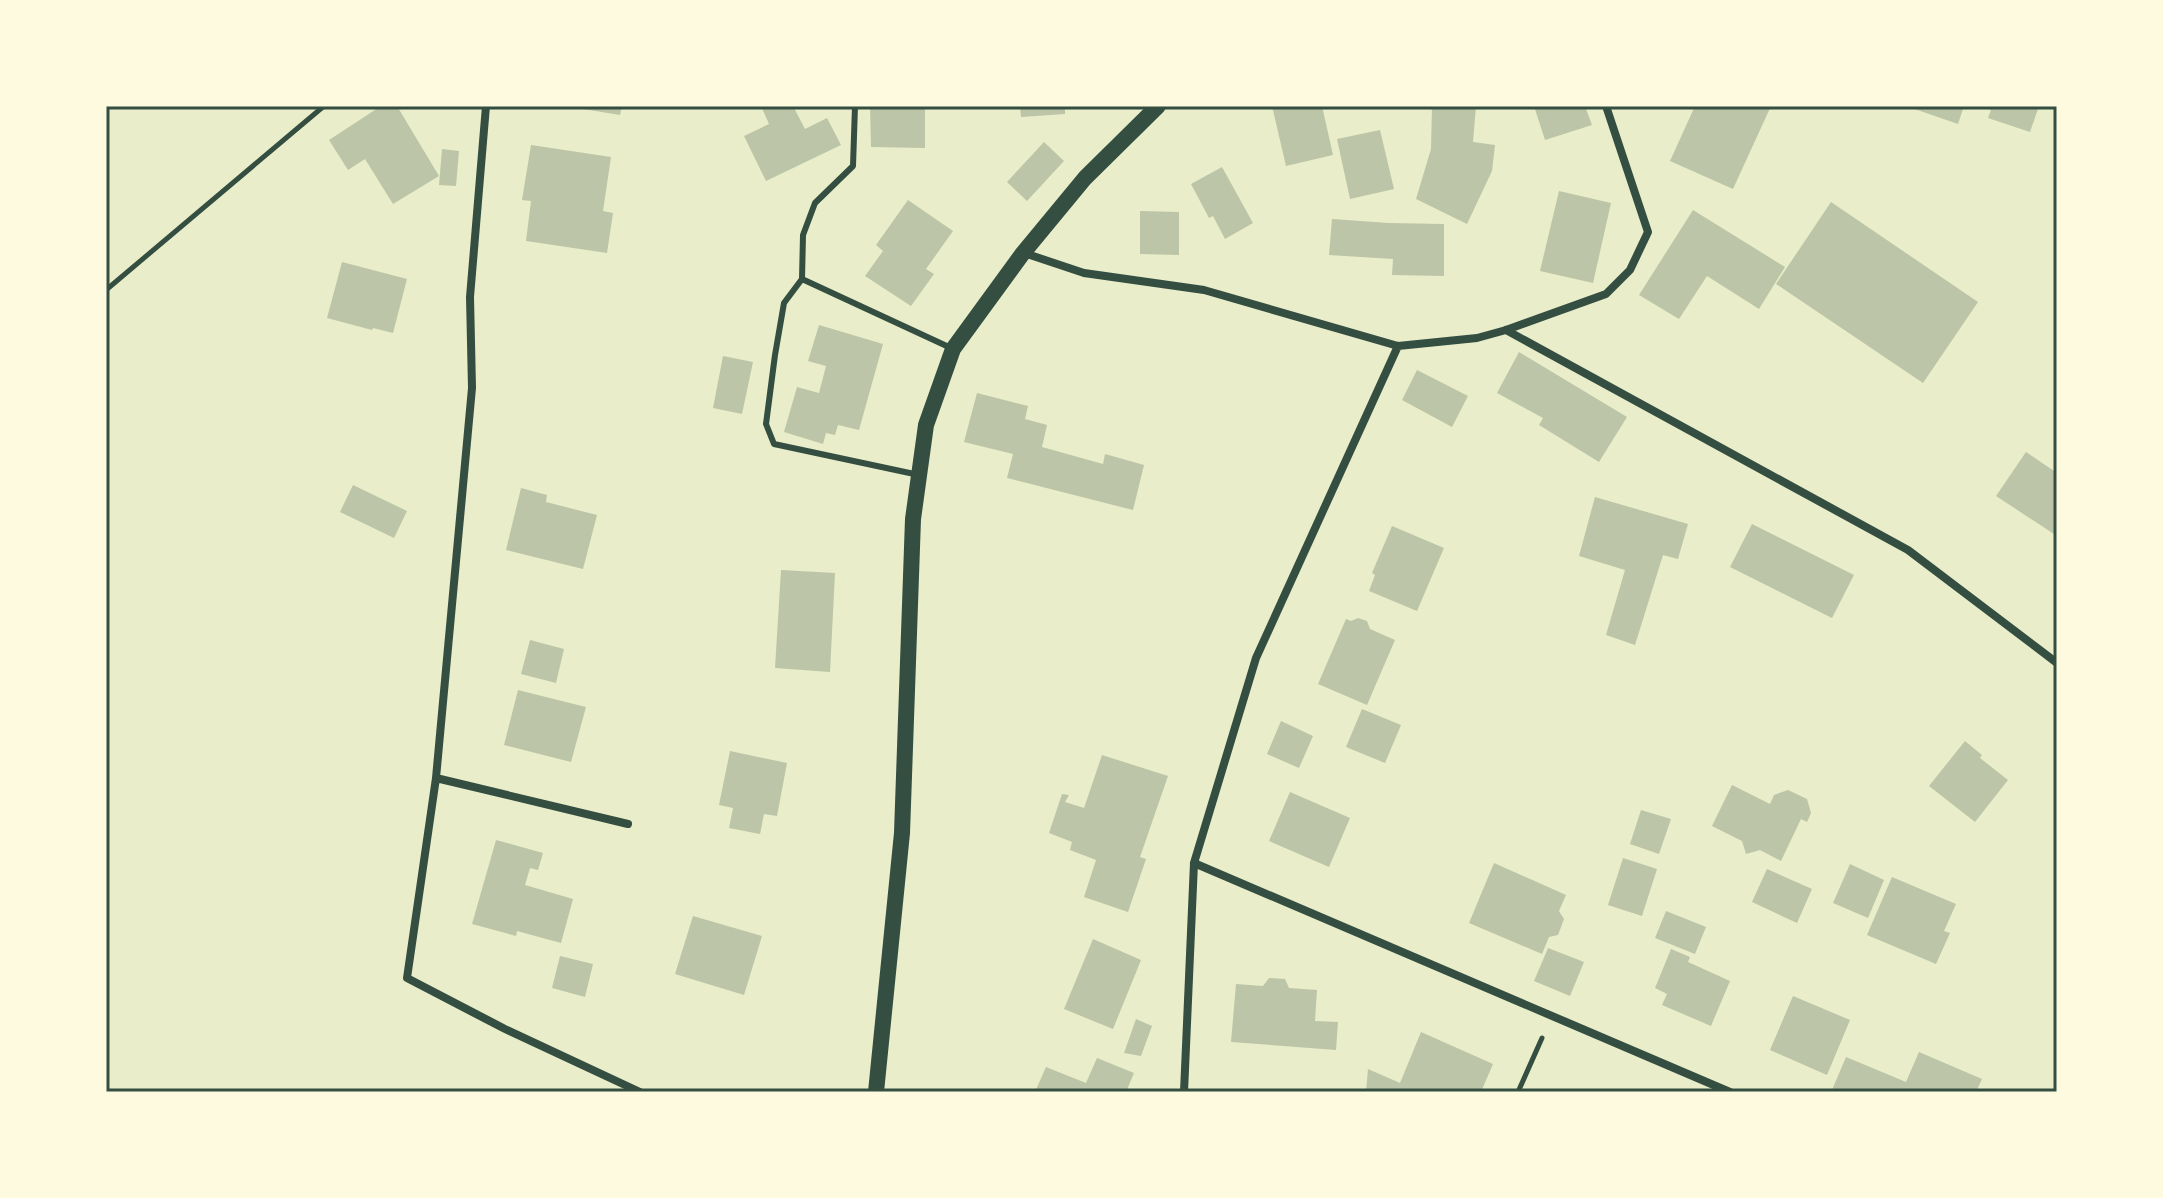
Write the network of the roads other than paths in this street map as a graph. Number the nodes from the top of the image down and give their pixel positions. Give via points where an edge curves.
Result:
1 (486, 106) edge
2 (855, 106) edge
3 (1158, 106) edge
4 (1606, 106) edge
5 (1023, 253) junction
6 (802, 279) junction
7 (1506, 330) junction
8 (1398, 346) junction
9 (953, 349) junction
10 (919, 475) junction
11 (2057, 663) edge
12 (436, 778) junction
13 (628, 824) dead end
14 (1194, 863) junction
15 (640, 1092) edge
16 (876, 1092) edge
17 (1184, 1092) edge
18 (1730, 1092) edge

1 - 12 street via 470,297 472,388
2 - 6 lane via 853,166 815,203 803,235
3 - 5 main road via 1085,178
4 - 7 street via 1648,232 1630,270 1606,294
5 - 8 street via 1084,273 1204,290
5 - 9 main road
6 - 9 lane
6 - 10 lane via 784,303 775,355 766,424 774,444
7 - 8 street
7 - 11 street via 1908,550
8 - 14 street via 1256,658
9 - 10 main road via 926,425
10 - 16 main road via 902,833
12 - 13 street
12 - 15 street via 407,978
14 - 17 street
14 - 18 street

